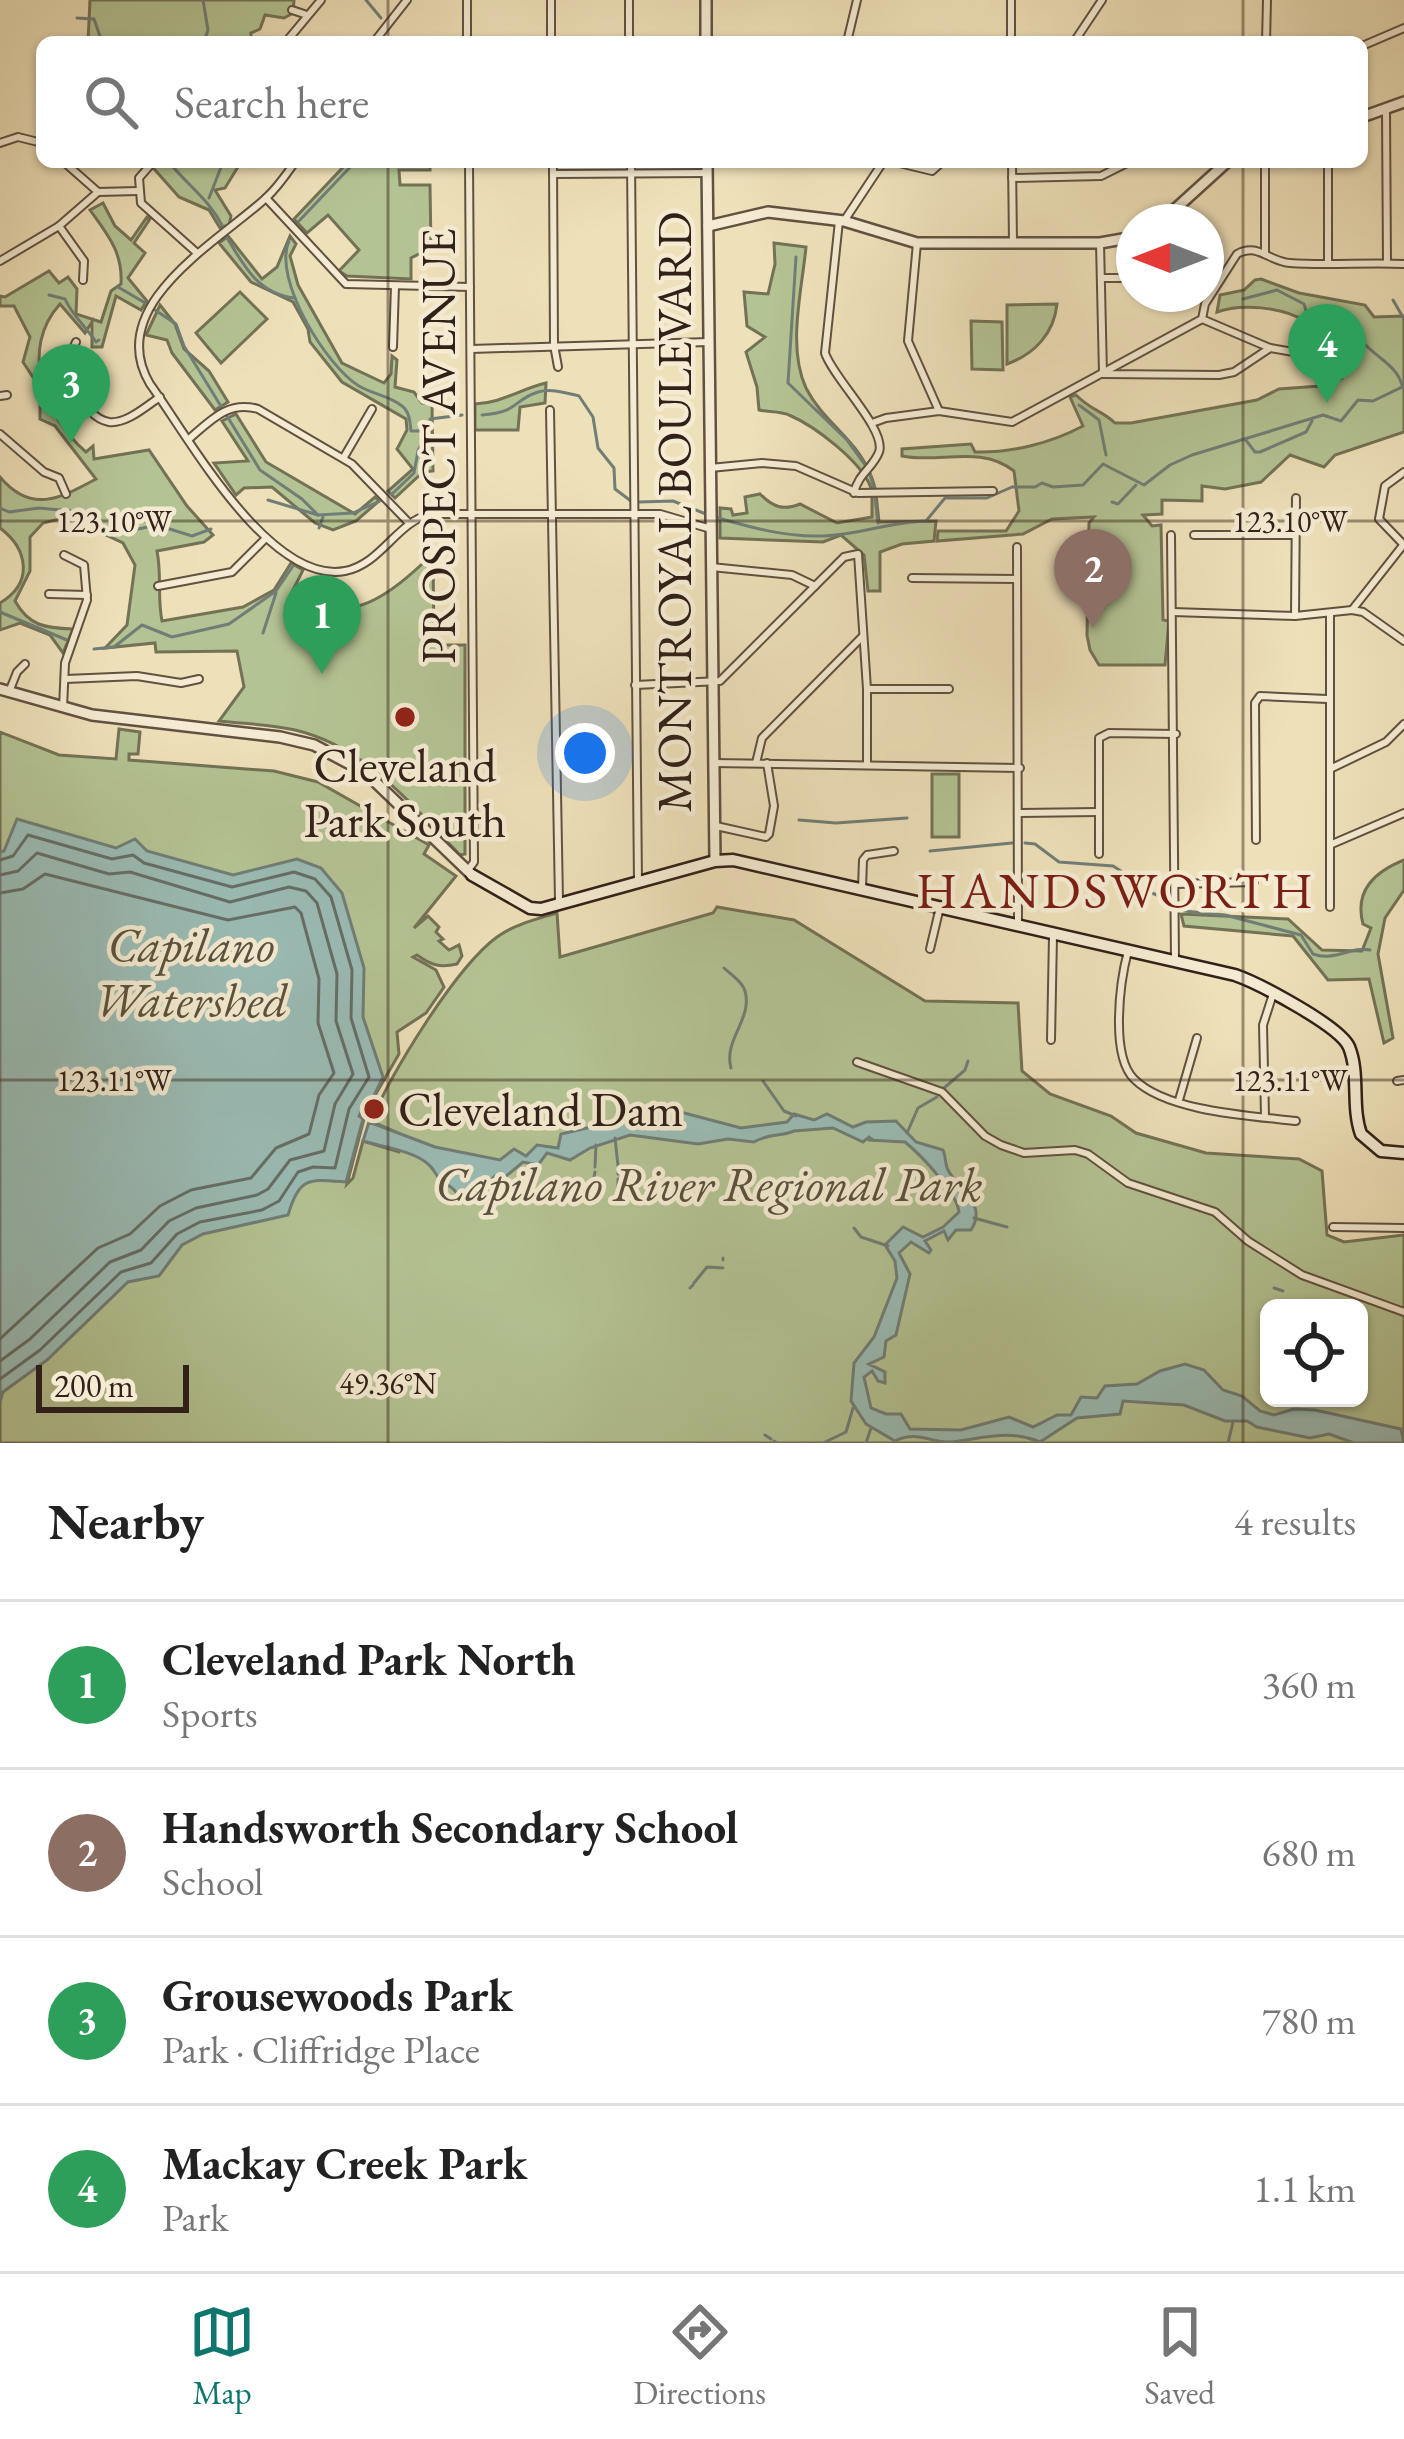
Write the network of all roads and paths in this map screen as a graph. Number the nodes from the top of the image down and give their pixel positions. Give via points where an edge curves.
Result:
1 (321, 0) edge
2 (407, 0) edge
3 (467, 0) edge
4 (551, 0) edge
5 (629, 0) edge
6 (706, 0) edge
7 (857, 0) edge
8 (1011, 0) edge
9 (1102, 0) edge
10 (1267, 0) edge
11 (292, 10) dead end
12 (307, 15) junction
13 (1404, 28) edge
14 (291, 36) edge
15 (379, 36) edge
16 (467, 36) edge
17 (551, 36) edge
18 (629, 36) edge
19 (706, 36) edge
20 (848, 36) edge
21 (1011, 36) edge
22 (1078, 36) edge
23 (1266, 36) edge
24 (1368, 43) edge
25 (1404, 102) edge
26 (1386, 110) junction
27 (1368, 115) edge
28 (36, 142) edge
29 (0, 143) edge
30 (71, 168) edge
31 (146, 168) edge
32 (291, 168) edge
33 (469, 168) edge
34 (553, 168) edge
35 (631, 168) edge
36 (707, 168) edge
37 (879, 168) edge
38 (1012, 168) edge
39 (1117, 168) edge
40 (1220, 168) edge
41 (1265, 168) edge
42 (1328, 168) edge
43 (631, 173) junction
44 (553, 174) junction
45 (1012, 178) junction
46 (138, 191) junction
47 (98, 192) junction
48 (266, 198) junction
49 (1181, 204) edge
50 (842, 221) junction
51 (59, 226) junction
52 (708, 226) junction
53 (1116, 240) edge
54 (1013, 242) junction
55 (1100, 242) junction
56 (917, 244) junction
57 (198, 253) junction
58 (1264, 254) junction
59 (0, 261) edge
60 (1328, 263) junction
61 (1387, 263) junction
62 (1404, 264) edge
63 (1102, 278) junction
64 (1116, 278) edge
65 (83, 280) dead end
66 (395, 286) junction
67 (470, 286) junction
68 (1202, 319) junction
69 (76, 342) dead end
70 (709, 342) junction
71 (632, 343) junction
72 (554, 345) junction
73 (393, 347) dead end
74 (1270, 348) junction
75 (470, 349) junction
76 (1316, 356) dead end
77 (558, 367) dead end
78 (1103, 374) junction
79 (160, 397) junction
80 (372, 409) dead end
81 (550, 410) dead end
82 (939, 412) junction
83 (872, 424) junction
84 (0, 434) edge
85 (189, 439) junction
86 (343, 458) junction
87 (710, 467) junction
88 (1404, 472) edge
89 (994, 491) dead end
90 (854, 493) junction
91 (66, 494) dead end
92 (1296, 498) dead end
93 (472, 514) junction
94 (634, 514) junction
95 (555, 515) junction
96 (711, 519) junction
97 (410, 524) junction
98 (1172, 535) dead end
99 (1194, 535) dead end
100 (1295, 535) junction
101 (266, 538) junction
102 (1404, 545) edge
103 (1017, 547) dead end
104 (64, 555) dead end
105 (711, 567) junction
106 (912, 578) dead end
107 (1018, 579) junction
108 (158, 586) dead end
109 (815, 586) junction
110 (50, 594) dead end
111 (87, 595) junction
112 (1352, 610) junction
113 (1173, 612) junction
114 (1330, 614) junction
115 (1294, 616) junction
116 (863, 636) junction
117 (1404, 641) edge
118 (25, 664) dead end
119 (64, 679) junction
120 (199, 679) dead end
121 (712, 683) junction
122 (634, 685) junction
123 (867, 689) junction
124 (949, 689) dead end
125 (4, 691) edge
126 (1329, 699) junction
127 (63, 709) junction
128 (1404, 724) edge
129 (1176, 734) junction
130 (712, 763) junction
131 (756, 763) junction
132 (766, 763) junction
133 (867, 765) junction
134 (1020, 768) junction
135 (1332, 768) junction
136 (1096, 812) junction
137 (1404, 812) edge
138 (1020, 813) junction
139 (713, 826) junction
140 (1256, 840) dead end
141 (1333, 844) junction
142 (894, 851) dead end
143 (1099, 854) dead end
144 (715, 861) junction
145 (470, 873) junction
146 (1253, 882) dead end
147 (638, 883) junction
148 (1176, 884) junction
149 (862, 889) junction
150 (560, 905) junction
151 (940, 907) junction
152 (1330, 907) dead end
153 (1018, 925) junction
154 (1054, 933) junction
155 (930, 949) dead end
156 (1128, 949) junction
157 (1175, 960) junction
158 (1273, 994) junction
159 (1197, 1038) dead end
160 (1052, 1040) dead end
161 (857, 1062) dead end
162 (1179, 1100) junction
163 (1265, 1118) junction
164 (1296, 1121) dead end
165 (1404, 1153) edge
166 (1333, 1227) dead end
167 (1404, 1228) edge
168 (1404, 1312) edge

1 - 12 street
2 - 15 street
3 - 16 street
4 - 17 street
5 - 18 street
6 - 19 street
7 - 20 street
8 - 21 street
9 - 22 street
10 - 23 street
11 - 12 street
12 - 14 street
13 - 24 street
25 - 26 street
26 - 27 street
26 - 61 street
28 - 29 street
30 - 47 street
31 - 46 street
32 - 48 street
33 - 67 street, PROSPECT AVENUE
34 - 44 street
35 - 43 street
36 - 43 street
36 - 52 street, MONTROYAL BOULEVARD
37 - 50 street
38 - 45 street
39 - 45 street via 1101,176
40 - 49 street
41 - 58 street
42 - 60 street
43 - 44 street
43 - 71 street
44 - 72 street
45 - 54 street
46 - 47 street
46 - 57 street via 145,208
47 - 51 street
48 - 57 street
48 - 66 street via 341,281
50 - 52 street via 764,212
50 - 56 street
50 - 83 street via 825,352
51 - 59 street
51 - 65 street via 84,261
52 - 70 street, MONTROYAL BOULEVARD
53 - 55 street
54 - 55 street
54 - 56 street
55 - 63 street
56 - 82 street via 908,341
57 - 79 street via 166,284 138,336 139,362
58 - 60 street
58 - 68 street via 1238,254
60 - 61 street
61 - 62 street
63 - 64 street
63 - 78 street
66 - 67 street
66 - 73 street
67 - 75 street, PROSPECT AVENUE
68 - 74 street
68 - 78 street
69 - 79 street via 73,372 93,415 120,421
70 - 71 street
70 - 87 street, MONTROYAL BOULEVARD
71 - 72 street
71 - 94 street
72 - 75 street
72 - 77 street
74 - 76 street
74 - 78 street via 1219,376
75 - 93 street, PROSPECT AVENUE
78 - 82 street via 1012,422
79 - 85 street
80 - 86 street
81 - 95 street
82 - 83 street
83 - 90 street via 879,453
84 - 91 street via 59,478
85 - 86 street via 243,405
85 - 101 street
86 - 97 street
87 - 90 street via 788,465
87 - 96 street, MONTROYAL BOULEVARD
88 - 102 street via 1385,486 1379,516
89 - 90 street
92 - 100 street
93 - 95 street
93 - 97 street via 425,515
93 - 145 street, PROSPECT AVENUE
94 - 95 street
94 - 96 street
94 - 122 street
95 - 150 street
96 - 105 street, MONTROYAL BOULEVARD
97 - 101 street via 371,560 344,572 316,569
98 - 113 street
99 - 100 street
100 - 115 street
101 - 108 street via 232,572
102 - 112 street
103 - 107 street
104 - 111 street via 84,566
105 - 109 street via 792,575
105 - 121 street, MONTROYAL BOULEVARD
106 - 107 street
107 - 134 street
109 - 116 street via 858,554
109 - 121 street
110 - 111 street
111 - 119 street
112 - 114 street
112 - 117 street
113 - 115 street
113 - 129 street
114 - 115 street
114 - 126 street
116 - 123 street
116 - 131 street via 762,738
118 - 125 street
119 - 120 street
119 - 127 street
121 - 122 street
121 - 130 street, MONTROYAL BOULEVARD
122 - 147 street
123 - 124 street
123 - 133 street
125 - 127 street
126 - 135 street
126 - 140 street via 1260,696 1255,703
127 - 145 street via 314,745 365,772
128 - 135 street via 1387,742
129 - 136 street via 1099,738
129 - 148 street
130 - 131 street
130 - 139 street, MONTROYAL BOULEVARD
131 - 132 street
132 - 133 street
132 - 139 street via 774,806 769,835
133 - 134 street
134 - 138 street
135 - 141 street
136 - 138 street
136 - 143 street
137 - 141 street
138 - 153 street
139 - 144 street, MONTROYAL BOULEVARD
141 - 152 street
142 - 149 street via 862,860
144 - 147 main road
144 - 149 main road
145 - 150 main road via 530,908
146 - 148 street
147 - 150 main road
148 - 157 street
149 - 151 main road
151 - 153 main road
151 - 155 street
153 - 154 main road
154 - 156 main road
154 - 160 street
156 - 157 main road
156 - 162 street via 1122,1058 1132,1078
157 - 158 main road
158 - 163 street via 1262,1025
158 - 165 main road via 1344,1039 1361,1134 1381,1151
159 - 162 street
161 - 168 street via 942,1092 1001,1145 1088,1154 1128,1183 1215,1212 1303,1275
162 - 163 street via 1233,1118
163 - 164 street
166 - 167 street

